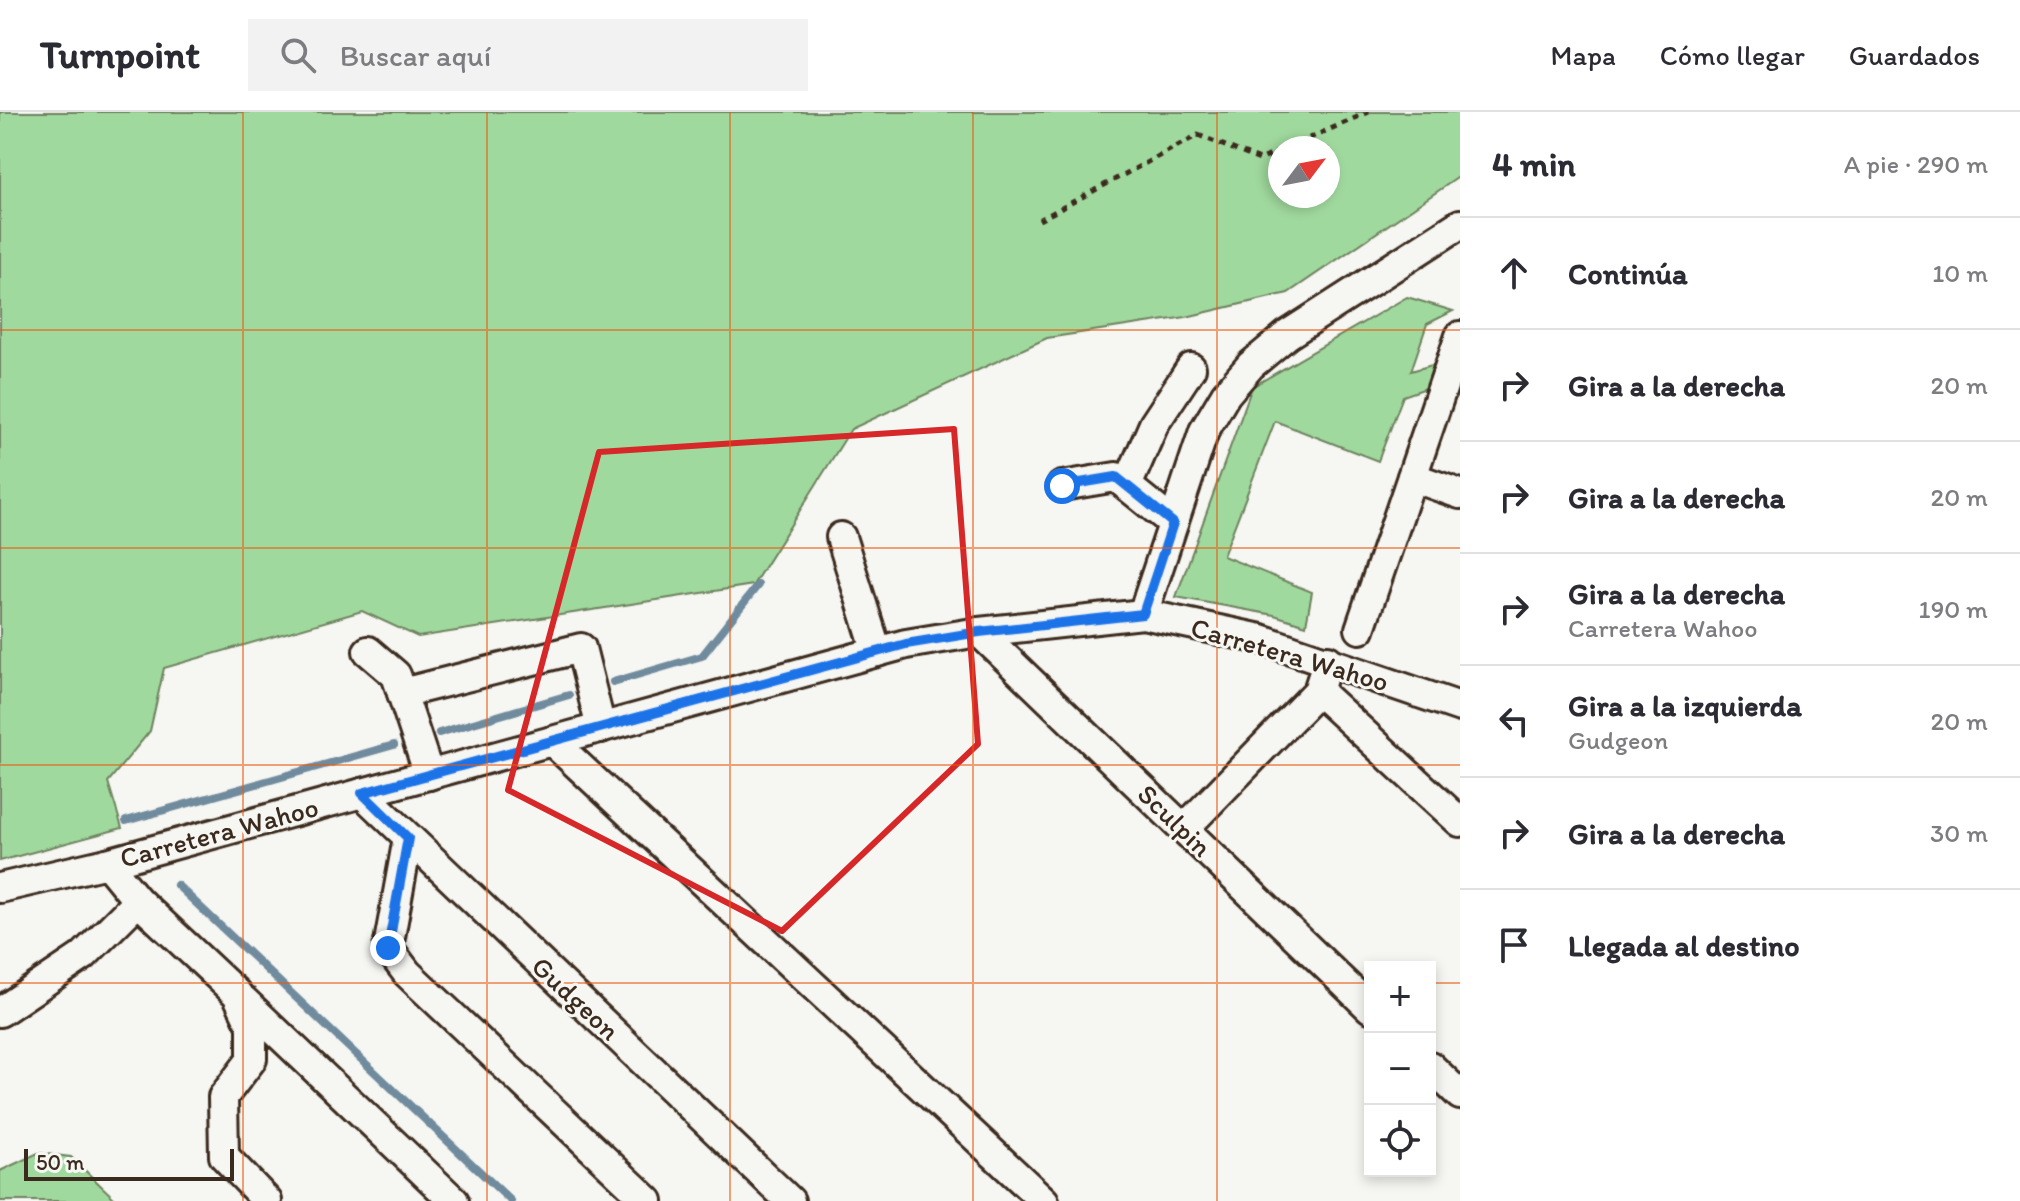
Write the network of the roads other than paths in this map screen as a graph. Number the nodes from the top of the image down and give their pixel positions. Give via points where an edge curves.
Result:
1 (1460, 224) edge
2 (1460, 336) edge
3 (1191, 368) dead end
4 (1412, 477) junction
5 (1062, 486) dead end
6 (1127, 486) junction
7 (1460, 494) edge
8 (1173, 523) junction
9 (841, 537) dead end
10 (1143, 614) junction
11 (1360, 629) dead end
12 (979, 632) junction
13 (368, 651) dead end
14 (877, 652) junction
15 (1328, 660) junction
16 (1318, 691) junction
17 (402, 693) junction
18 (1460, 707) edge
19 (601, 728) junction
20 (552, 741) junction
21 (429, 775) junction
22 (362, 793) junction
23 (1460, 822) edge
24 (1184, 829) junction
25 (408, 838) junction
26 (107, 863) junction
27 (0, 888) edge
28 (138, 901) junction
29 (237, 994) junction
30 (1364, 1002) edge
31 (0, 1012) edge
32 (1436, 1072) edge
33 (1460, 1095) edge
34 (267, 1201) edge
35 (454, 1201) edge
36 (648, 1201) edge
37 (790, 1201) edge
38 (1044, 1201) edge

1 - 8 street via 1287,335 1251,365 1204,431
2 - 4 street
3 - 6 street via 1154,424
4 - 7 street
4 - 11 street
5 - 6 street via 1116,477
6 - 8 street
8 - 10 street
9 - 14 street
10 - 12 street, Carretera Wahoo
10 - 15 street, Carretera Wahoo via 1261,639
12 - 14 street, Carretera Wahoo
12 - 24 street, Sculpin
13 - 17 street via 396,675
14 - 19 street, Carretera Wahoo
15 - 16 street
15 - 18 street, Carretera Wahoo
16 - 23 street
16 - 24 street
17 - 19 street via 581,648
17 - 21 street
19 - 20 street, Carretera Wahoo
20 - 21 street, Carretera Wahoo
20 - 38 street
21 - 22 street, Carretera Wahoo
22 - 25 street, Gudgeon
22 - 26 street, Carretera Wahoo
24 - 30 street, Sculpin
25 - 36 street via 388,948 407,973
25 - 37 street, Gudgeon
26 - 27 street, Carretera Wahoo
26 - 28 street
28 - 29 street
28 - 31 street via 83,956
29 - 34 street via 252,1026 252,1059 223,1097 224,1156
29 - 35 street
32 - 33 street

